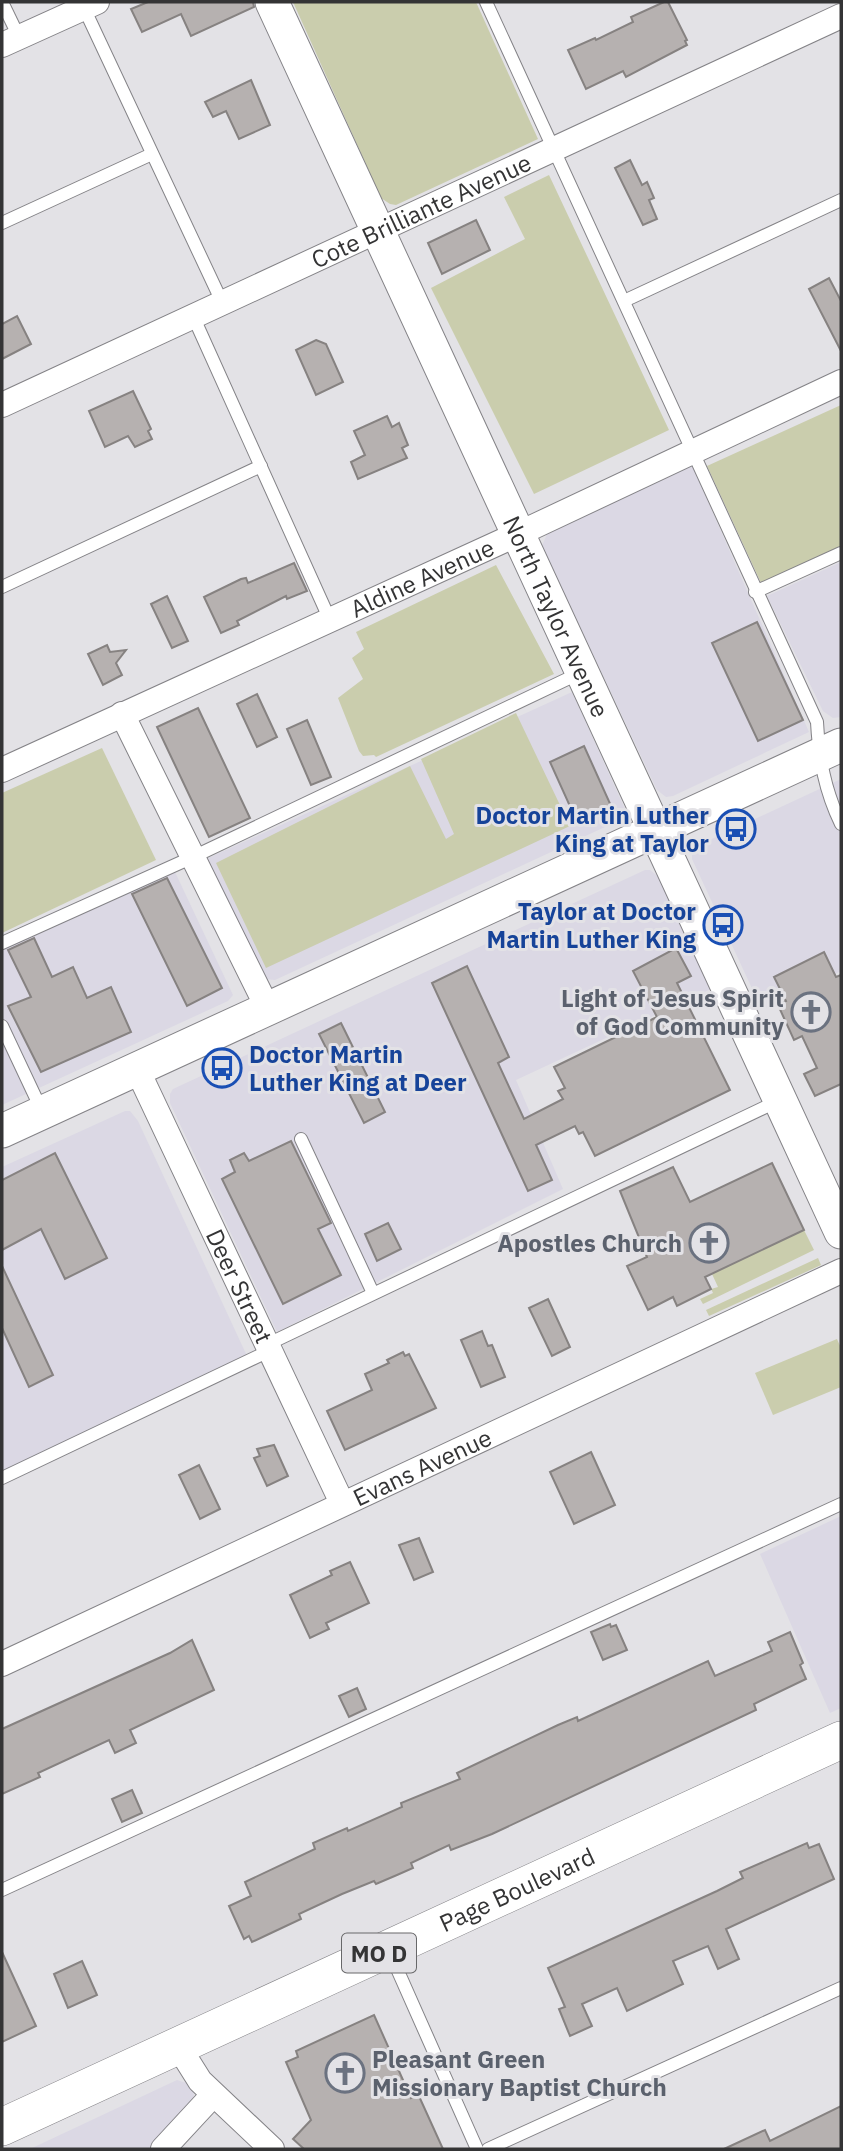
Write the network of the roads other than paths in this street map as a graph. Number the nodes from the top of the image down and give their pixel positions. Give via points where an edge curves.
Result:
1 (2, 2) edge
2 (272, 2) edge
3 (486, 2) edge
4 (90, 5) edge
5 (841, 16) edge
6 (10, 41) edge
7 (554, 150) junction
8 (152, 154) junction
9 (841, 200) edge
10 (2, 223) edge
11 (378, 230) junction
12 (624, 301) junction
13 (222, 302) junction
14 (193, 316) junction
15 (841, 382) edge
16 (2, 405) edge
17 (694, 450) junction
18 (261, 466) junction
19 (518, 534) junction
20 (841, 553) edge
21 (2, 587) edge
22 (755, 592) junction
23 (330, 620) junction
24 (582, 672) junction
25 (122, 714) junction
26 (830, 750) edge
27 (2, 770) edge
28 (841, 824) edge
29 (656, 831) junction
30 (193, 857) junction
31 (2, 943) edge
32 (268, 1009) junction
33 (2, 1026) edge
34 (137, 1069) junction
35 (780, 1100) junction
36 (43, 1113) junction
37 (2, 1131) edge
38 (301, 1139) dead end
39 (841, 1232) edge
40 (841, 1272) edge
41 (373, 1293) junction
42 (268, 1348) junction
43 (2, 1478) edge
44 (342, 1503) junction
45 (841, 1504) edge
46 (2, 1664) edge
47 (841, 1740) edge
48 (2, 1889) edge
49 (388, 1949) junction
50 (841, 1988) edge
51 (178, 2046) junction
52 (213, 2095) junction
53 (2, 2127) edge
54 (163, 2149) edge
55 (272, 2149) edge
56 (477, 2149) edge
57 (488, 2149) edge

1 - 6 lane
2 - 11 street, North Taylor Avenue
3 - 7 lane
4 - 6 street
4 - 8 lane
5 - 7 street, Cote Brilliante Avenue
7 - 11 street, Cote Brilliante Avenue
7 - 12 lane
8 - 10 lane
8 - 13 lane
9 - 12 lane
11 - 13 street, Cote Brilliante Avenue
11 - 19 street, North Taylor Avenue
12 - 17 lane
13 - 14 street, Cote Brilliante Avenue
14 - 16 street, Cote Brilliante Avenue
14 - 18 lane
15 - 17 street, Aldine Avenue
17 - 19 street, Aldine Avenue
17 - 22 lane
18 - 21 lane
18 - 23 lane
19 - 23 street, Aldine Avenue
19 - 24 street, North Taylor Avenue
20 - 22 lane
22 - 26 lane
23 - 25 street, Aldine Avenue
24 - 29 street, North Taylor Avenue
24 - 30 lane
25 - 27 street, Aldine Avenue
25 - 30 street
26 - 28 lane via 828,798
26 - 29 street
29 - 32 street
29 - 35 street, North Taylor Avenue
30 - 31 lane
30 - 32 street
32 - 34 street
33 - 36 lane
34 - 36 street
34 - 42 street, Deer Street
35 - 39 street, North Taylor Avenue
35 - 41 lane
36 - 37 street
38 - 41 lane
40 - 44 street, Evans Avenue
41 - 42 lane
42 - 43 lane
42 - 44 street, Deer Street
44 - 46 street, Evans Avenue
45 - 48 lane
47 - 49 main road, Page Boulevard / MO D
49 - 51 main road, Page Boulevard / MO D
49 - 56 lane
50 - 57 lane
51 - 52 street
51 - 53 main road, Page Boulevard / MO D
52 - 54 street
52 - 55 street

